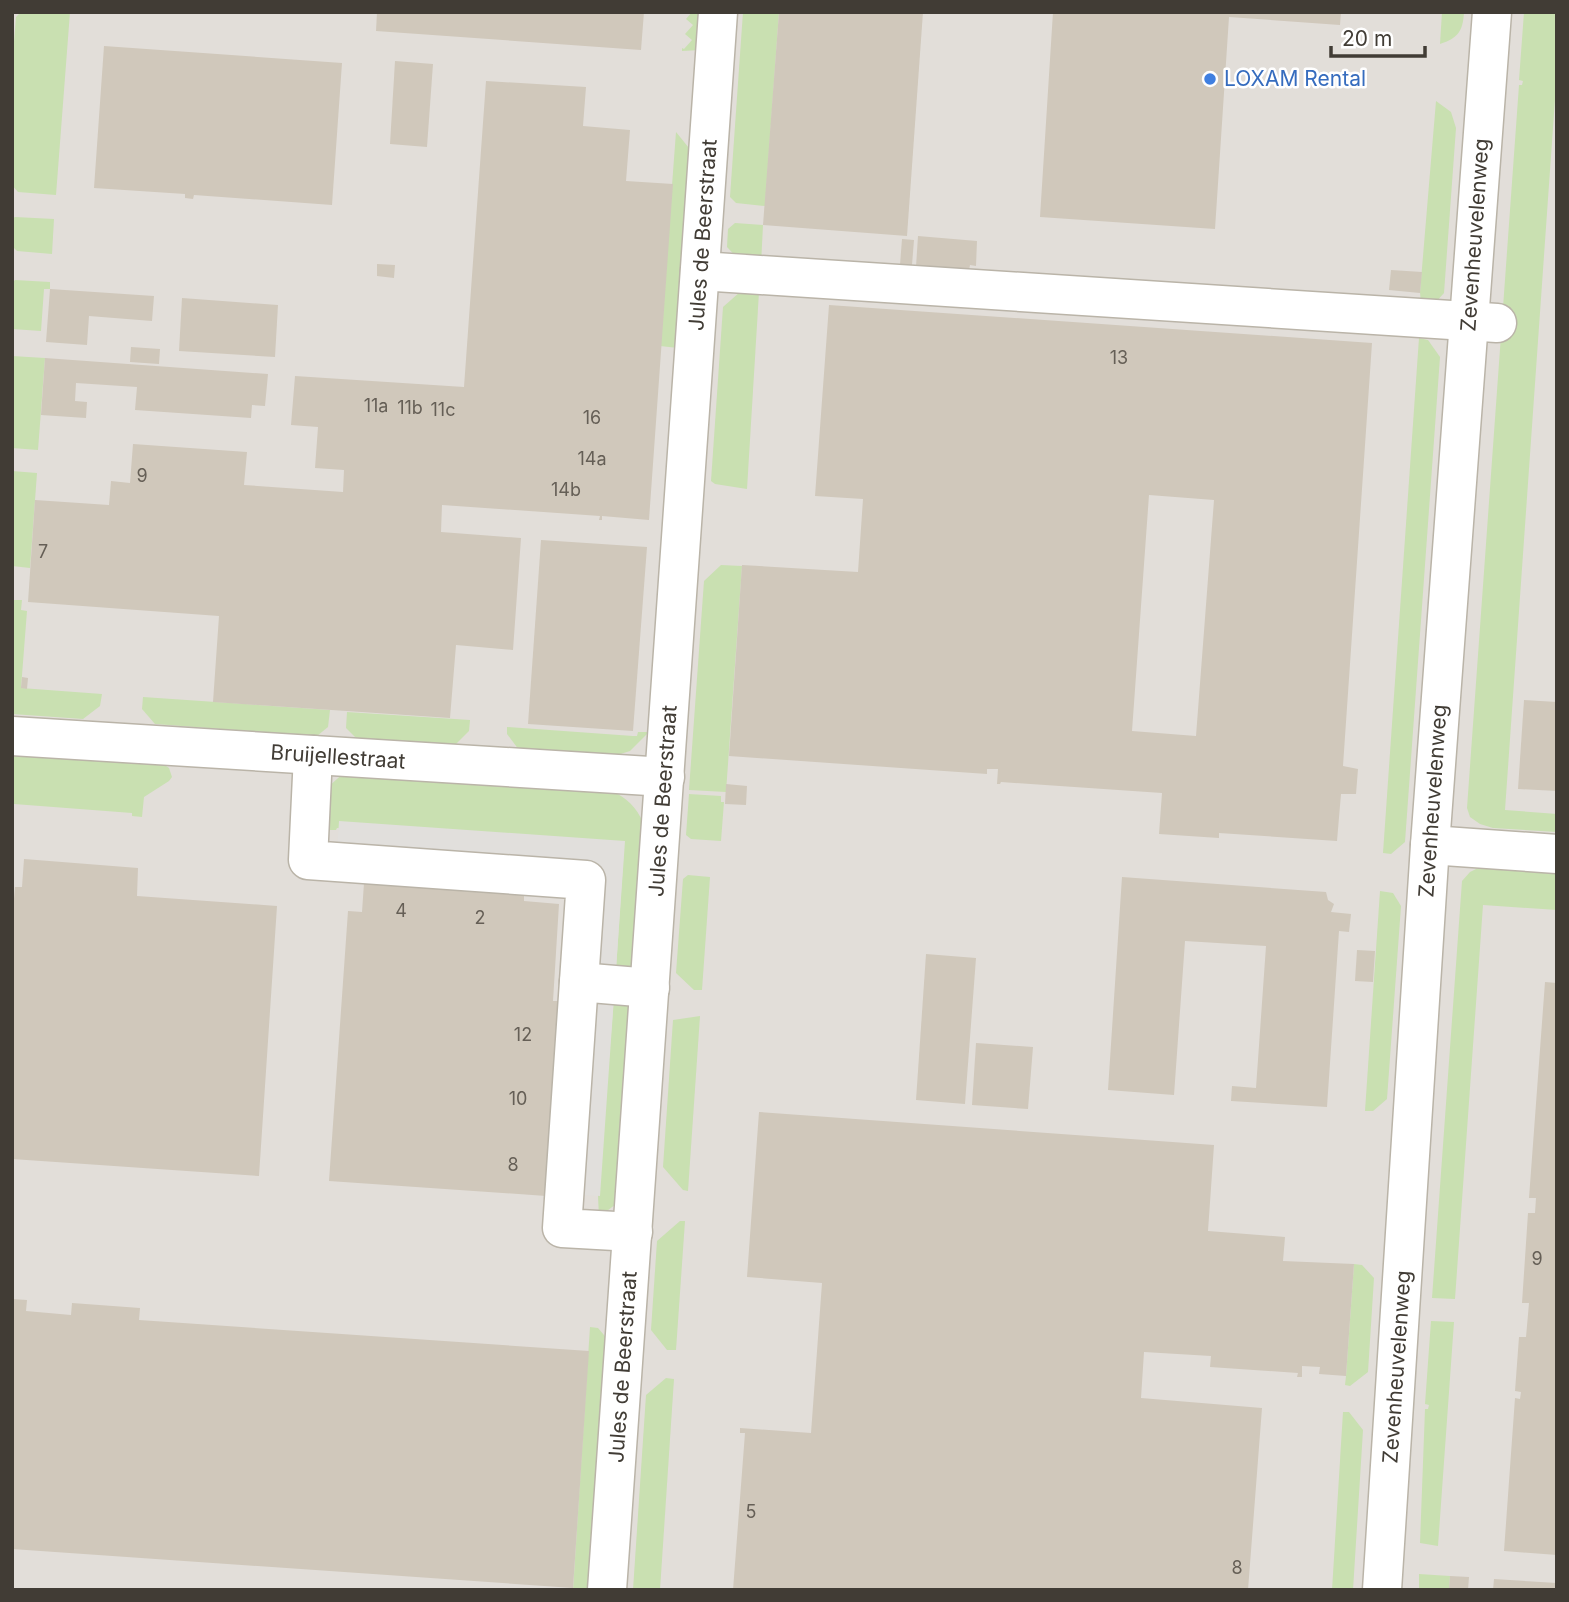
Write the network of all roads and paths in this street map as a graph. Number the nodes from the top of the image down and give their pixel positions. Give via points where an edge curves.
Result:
1 (718, 12) edge
2 (1492, 12) edge
3 (700, 271) junction
4 (1482, 322) junction
5 (12, 736) edge
6 (313, 755) junction
7 (664, 777) junction
8 (1430, 845) junction
9 (1557, 854) edge
10 (579, 982) junction
11 (650, 988) junction
12 (633, 1233) junction
13 (607, 1590) edge
14 (1382, 1590) edge

1 - 3 street, Jules de Beerstraat
2 - 4 street, Zevenheuvelenweg
3 - 4 street
3 - 7 street, Jules de Beerstraat
4 - 8 street, Zevenheuvelenweg
5 - 6 street, Bruijellestraat
6 - 7 street, Bruijellestraat
6 - 10 street via 308,860 586,880
7 - 11 street, Jules de Beerstraat
8 - 9 street
8 - 14 street, Zevenheuvelenweg
10 - 11 street
10 - 12 street via 562,1228
11 - 12 street, Jules de Beerstraat
12 - 13 street, Jules de Beerstraat

